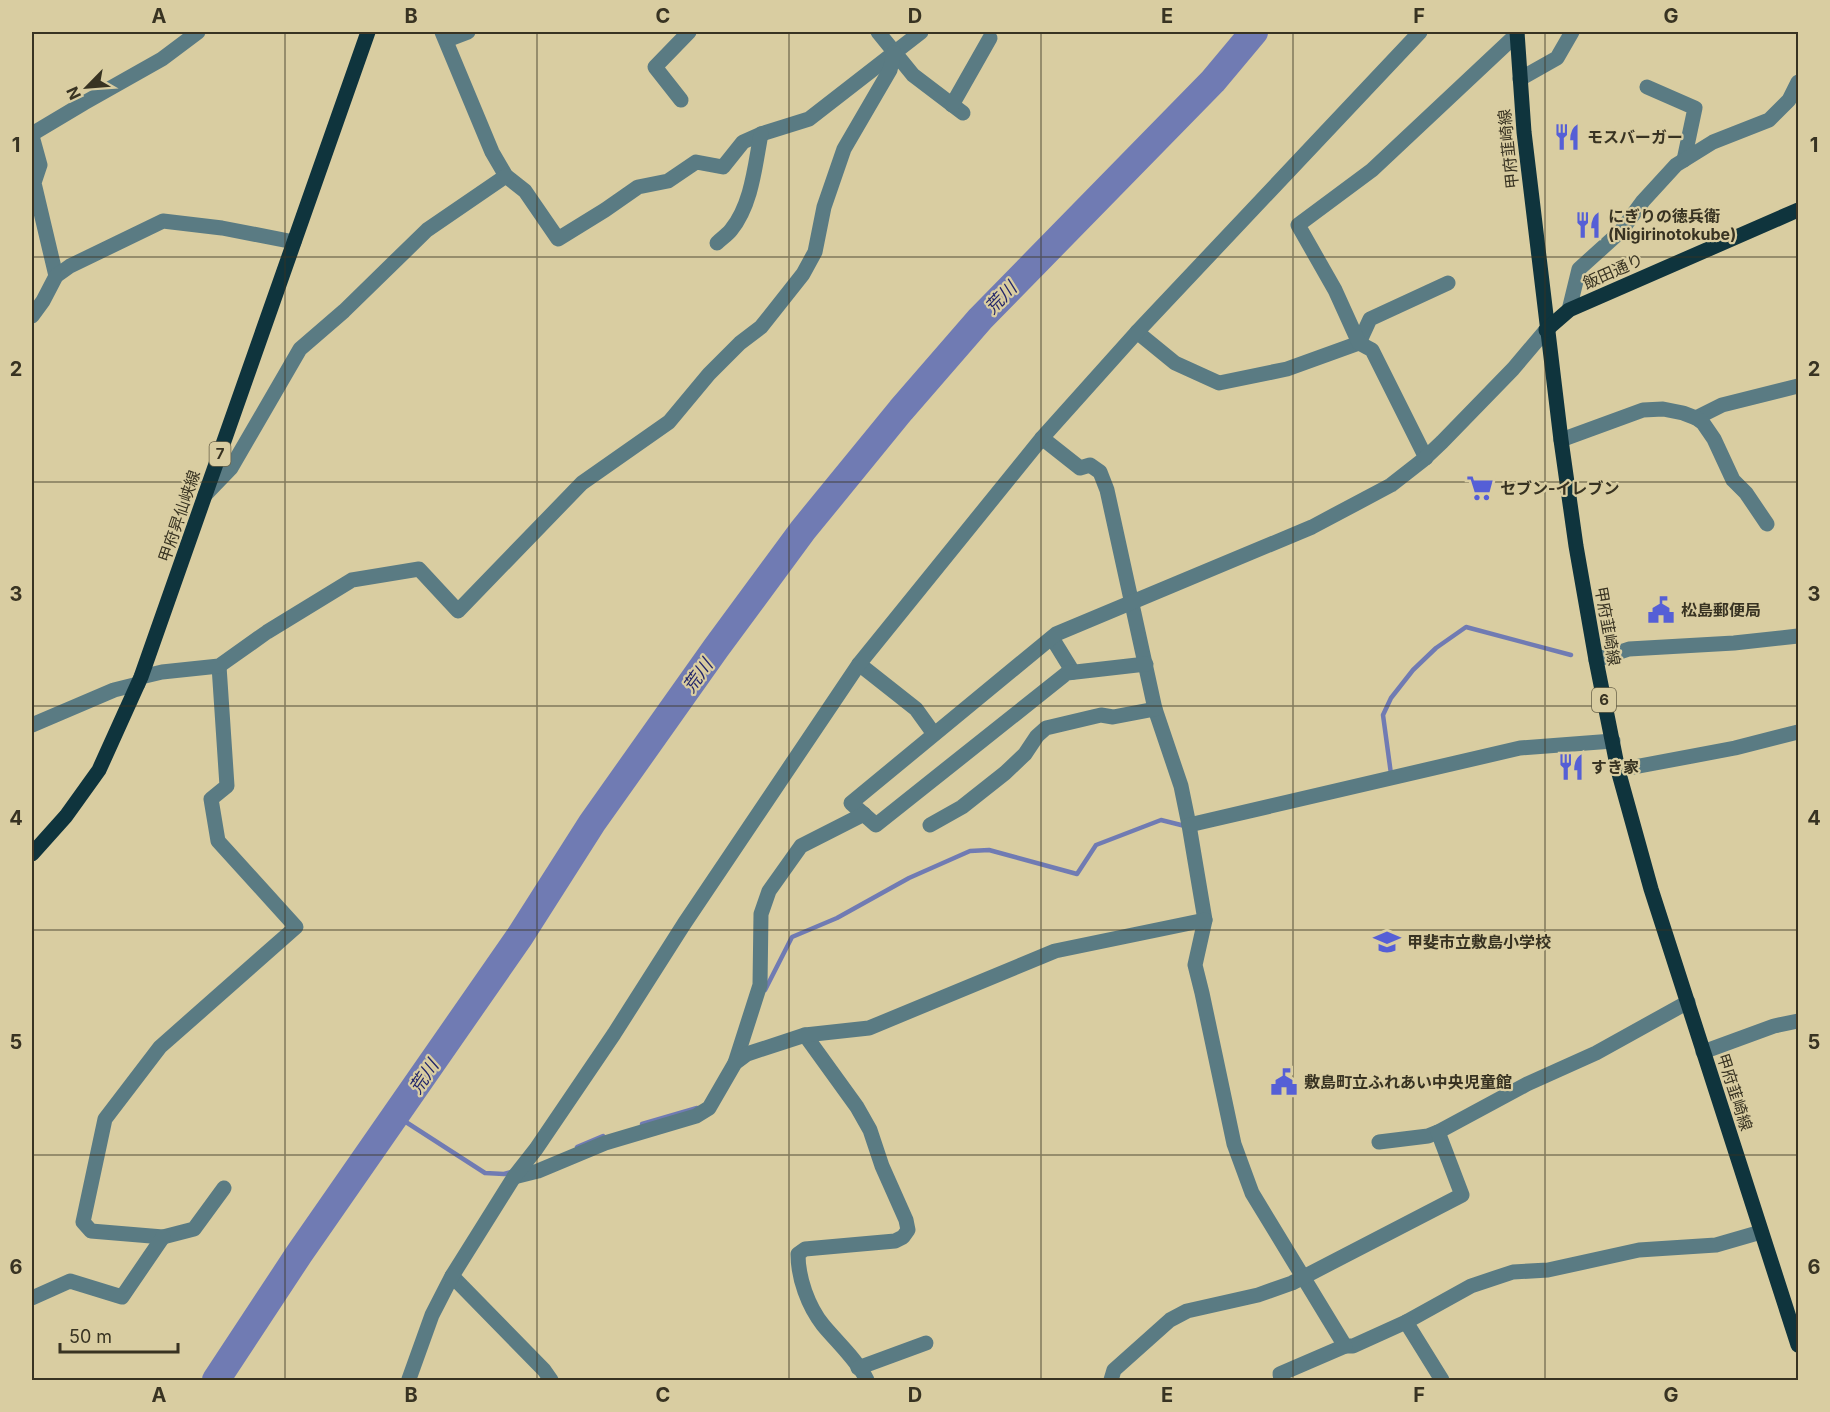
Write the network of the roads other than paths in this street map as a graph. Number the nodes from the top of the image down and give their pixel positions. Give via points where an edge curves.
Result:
1 (198, 32) edge
2 (368, 32) edge
3 (468, 32) edge
4 (689, 32) edge
5 (878, 32) edge
6 (921, 32) edge
7 (1420, 32) edge
8 (1572, 32) edge
9 (1517, 33) edge
10 (445, 35) edge
11 (990, 38) dead end
12 (894, 53) junction
13 (1520, 79) junction
14 (1798, 82) edge
15 (1647, 87) dead end
16 (681, 100) dead end
17 (762, 134) junction
18 (32, 135) edge
19 (1684, 160) junction
20 (507, 176) junction
21 (33, 183) edge
22 (1798, 210) edge
23 (294, 242) junction
24 (717, 243) dead end
25 (56, 276) junction
26 (1448, 283) dead end
27 (1569, 310) junction
28 (32, 316) edge
29 (1546, 330) junction
30 (1137, 332) junction
31 (1359, 343) junction
32 (1798, 386) edge
33 (1696, 418) junction
34 (1042, 438) junction
35 (1560, 440) junction
36 (1426, 458) junction
37 (205, 495) junction
38 (1767, 524) dead end
39 (1132, 602) junction
40 (1798, 636) edge
41 (1052, 638) junction
42 (1596, 660) junction
43 (859, 664) junction
44 (1146, 664) junction
45 (219, 666) junction
46 (1073, 672) junction
47 (140, 680) junction
48 (1155, 709) junction
49 (32, 725) edge
50 (1798, 732) edge
51 (934, 734) junction
52 (1612, 741) junction
53 (1618, 770) junction
54 (864, 814) junction
55 (930, 825) dead end
56 (1189, 825) junction
57 (32, 854) edge
58 (1205, 920) junction
59 (1688, 1002) junction
60 (1798, 1021) edge
61 (805, 1035) junction
62 (1703, 1052) junction
63 (735, 1063) junction
64 (1438, 1132) junction
65 (1379, 1142) dead end
66 (514, 1177) junction
67 (224, 1188) dead end
68 (1761, 1232) junction
69 (163, 1237) junction
70 (452, 1276) junction
71 (1304, 1277) junction
72 (32, 1298) edge
73 (1795, 1317) edge
74 (1406, 1322) junction
75 (926, 1343) dead end
76 (1798, 1345) edge
77 (1345, 1346) junction
78 (862, 1374) edge
79 (409, 1379) edge
80 (551, 1380) edge
81 (1111, 1380) edge
82 (1281, 1380) edge
83 (1442, 1380) edge

1 - 18 street via 162,59
2 - 23 main road, 甲府昇仙峡線 / 7
3 - 10 street
4 - 16 street via 655,67
5 - 12 street
6 - 12 street
7 - 30 street
8 - 13 street via 1557,58
9 - 13 main road, 甲府韮崎線 / 6
9 - 31 street via 1372,170 1298,225 1335,290
10 - 20 street via 492,152
11 - 12 street via 958,109 913,75
12 - 17 street via 809,119
12 - 45 street via 891,70 844,149 815,252 803,274 761,327 709,374 669,422 582,483 458,611 419,569 352,580
13 - 29 main road, 甲府韮崎線 / 6
14 - 19 street via 1789,100 1769,120 1713,142
15 - 19 street via 1695,108
17 - 20 street via 743,142 723,167 696,162 668,181 638,187 558,239 525,191
17 - 24 street via 741,213
18 - 21 street via 40,165
19 - 27 street via 1621,231 1579,269
20 - 37 street via 427,230 300,350 231,468
21 - 25 street
22 - 27 main road, 飯田通り
23 - 25 street via 163,221
23 - 37 main road, 甲府昇仙峡線 / 7
25 - 28 street
26 - 31 street via 1370,319
27 - 29 main road, 飯田通り
29 - 35 main road, 甲府韮崎線 / 6
29 - 36 street
30 - 31 street via 1175,363 1219,383 1287,369
30 - 34 street
31 - 36 street via 1372,350
32 - 33 street via 1722,405
33 - 35 street via 1664,410 1643,410
33 - 38 street via 1714,439 1733,480
34 - 39 street via 1080,468 1090,465 1100,472
34 - 43 street
35 - 42 main road, 甲府韮崎線 / 6
36 - 39 street via 1391,485 1312,527
37 - 47 main road, 甲府昇仙峡線 / 7
39 - 41 street
39 - 44 street
40 - 42 street via 1629,649
41 - 46 street
41 - 51 street
42 - 52 main road, 甲府韮崎線 / 6
43 - 51 street via 916,709
43 - 66 street via 614,1034
44 - 46 street
44 - 48 street
45 - 47 street via 162,672
45 - 69 street via 227,786 211,799 218,841 296,927 160,1047 105,1119 83,1222 91,1231
46 - 54 street via 876,825
47 - 49 street
47 - 57 main road, 甲府昇仙峡線 / 7 via 99,770
48 - 55 street via 1113,717 1101,715 1046,728 1005,773 962,807
48 - 56 street via 1181,786
50 - 53 street
51 - 54 street via 851,803
52 - 53 main road, 甲府韮崎線 / 6
52 - 56 street via 1520,748
53 - 59 main road, 甲府韮崎線 / 6
54 - 63 street via 801,846 769,891 762,914 760,985
56 - 58 street
58 - 61 street via 1055,951 869,1028
58 - 71 street via 1195,965 1234,1144 1252,1193
59 - 62 main road, 甲府韮崎線 / 6
59 - 64 street
60 - 62 street
61 - 63 street via 747,1054
61 - 78 street via 870,1130 908,1230 895,1241 805,1249 798,1254 809,1303
62 - 68 main road, 甲府韮崎線 / 6
63 - 66 street via 710,1108 696,1116 605,1143
64 - 65 street
64 - 71 street via 1462,1195
66 - 70 street
67 - 69 street via 194,1228
68 - 73 main road, 甲府韮崎線 / 6
68 - 74 street via 1716,1245 1639,1250 1548,1270 1513,1272 1471,1286
69 - 72 street via 122,1297 70,1281
70 - 79 street via 432,1315
70 - 80 street
71 - 77 street
71 - 81 street via 1258,1295 1187,1311 1170,1320 1114,1370
73 - 76 main road, 甲府韮崎線 / 6
74 - 77 street
74 - 83 street
75 - 78 street
77 - 82 street via 1280,1374

